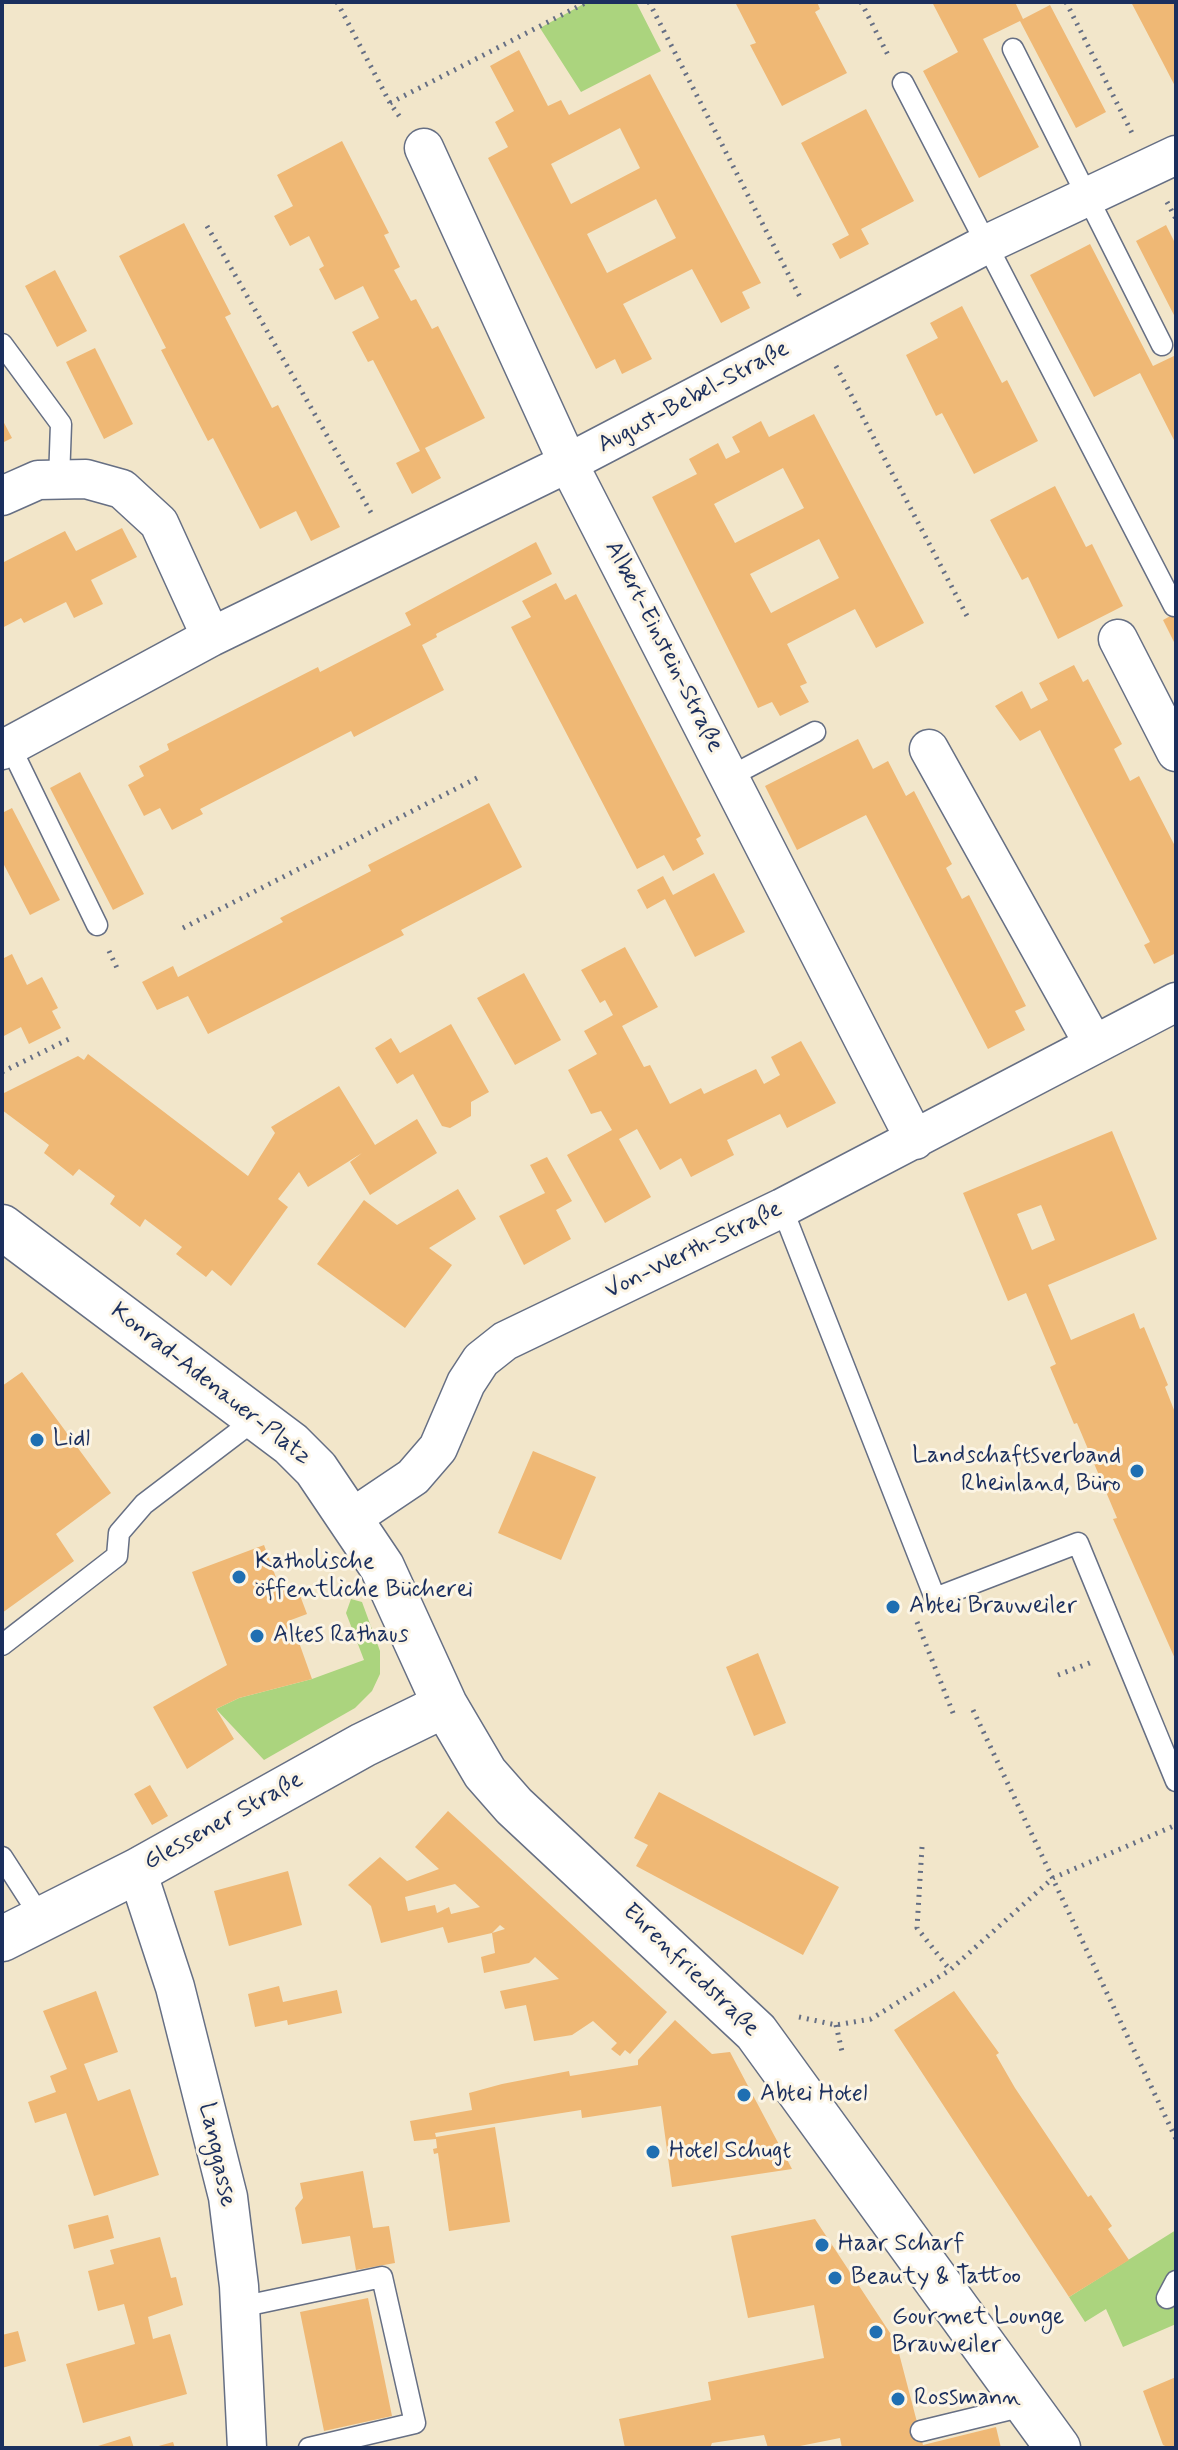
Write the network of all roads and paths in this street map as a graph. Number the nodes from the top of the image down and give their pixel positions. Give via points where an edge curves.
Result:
1 (337, 2) edge
2 (587, 2) edge
3 (861, 2) edge
4 (1066, 2) edge
5 (1013, 49) dead end
6 (903, 83) joint
7 (390, 103) junction
8 (424, 148) joint
9 (1163, 160) edge
10 (1090, 195) junction
11 (207, 226) dead end
12 (987, 244) junction
13 (2, 344) edge
14 (1162, 345) dead end
15 (568, 463) junction
16 (59, 480) junction
17 (2, 496) edge
18 (392, 549) junction
19 (1174, 606) edge
20 (211, 637) junction
21 (1118, 639) dead end
22 (815, 732) dead end
23 (6, 748) edge
24 (929, 749) dead end
25 (1176, 752) edge
26 (479, 777) dead end
27 (729, 777) junction
28 (97, 925) dead end
29 (183, 928) dead end
30 (1176, 1002) edge
31 (69, 1039) dead end
32 (1093, 1043) junction
33 (2, 1072) edge
34 (915, 1140) junction
35 (782, 1208) junction
36 (2, 1227) edge
37 (257, 1418) junction
38 (352, 1518) junction
39 (911, 1608) dead end
40 (2, 1645) edge
41 (1123, 1651) junction
42 (1058, 1675) dead end
43 (445, 1705) junction
44 (973, 1710) dead end
45 (955, 1718) dead end
46 (1176, 1781) edge
47 (1176, 1825) edge
48 (922, 1847) dead end
49 (2, 1857) edge
50 (137, 1871) junction
51 (1053, 1878) junction
52 (42, 1919) junction
53 (2, 1939) edge
54 (950, 1970) junction
55 (836, 2025) junction
56 (756, 2032) junction
57 (843, 2056) dead end
58 (1176, 2139) edge
59 (240, 2307) junction
60 (1028, 2405) junction
61 (921, 2431) dead end
62 (247, 2448) edge
63 (309, 2448) edge
64 (1058, 2448) edge

1 - 7 path
2 - 7 path
3 - 6 path
4 - 9 path
5 - 10 lane
6 - 12 lane
7 - 8 path
8 - 15 street, Albert-Einstein-Straße
9 - 10 street, August-Bebel-Straße
10 - 12 street, August-Bebel-Straße
10 - 14 lane
11 - 18 path
12 - 15 street, August-Bebel-Straße
12 - 19 lane
13 - 16 lane via 61,424
15 - 18 street, August-Bebel-Straße
15 - 27 street, Albert-Einstein-Straße
16 - 17 street via 38,480
16 - 20 street via 86,479 122,489 159,523
18 - 20 street, August-Bebel-Straße
20 - 23 street, August-Bebel-Straße
21 - 25 street
22 - 27 lane
23 - 28 lane
24 - 32 street
26 - 29 path
27 - 34 street, Albert-Einstein-Straße
30 - 32 street, Von-Werth-Straße
31 - 33 path
32 - 34 street, Von-Werth-Straße
34 - 35 street, Von-Werth-Straße
35 - 38 street, Von-Werth-Straße via 505,1341 481,1360 466,1383 438,1448 390,1493
35 - 41 lane via 935,1598 1078,1543
36 - 37 street, Konrad-Adenauer-Platz
37 - 38 street, Konrad-Adenauer-Platz via 310,1463
37 - 40 lane via 144,1504 119,1533 117,1556
38 - 43 street, Konrad-Adenauer-Platz via 390,1583
39 - 45 path
41 - 42 path
41 - 46 lane
43 - 50 street, Glessener Straße
43 - 56 street, Ehrenfriedstraße via 485,1773 514,1806
44 - 51 path
47 - 51 path
48 - 54 path via 917,1928
49 - 52 lane
50 - 52 street, Glessener Straße
50 - 59 street, Langgasse via 164,1948 214,2136 228,2197
51 - 54 path
51 - 58 path
52 - 53 street, Glessener Straße
54 - 55 path via 871,2019
55 - 56 path via 773,2012
55 - 57 path
56 - 60 street, Ehrenfriedstraße
59 - 62 street, Langgasse
59 - 63 lane via 382,2277 415,2423
60 - 61 lane
60 - 64 street, Ehrenfriedstraße

